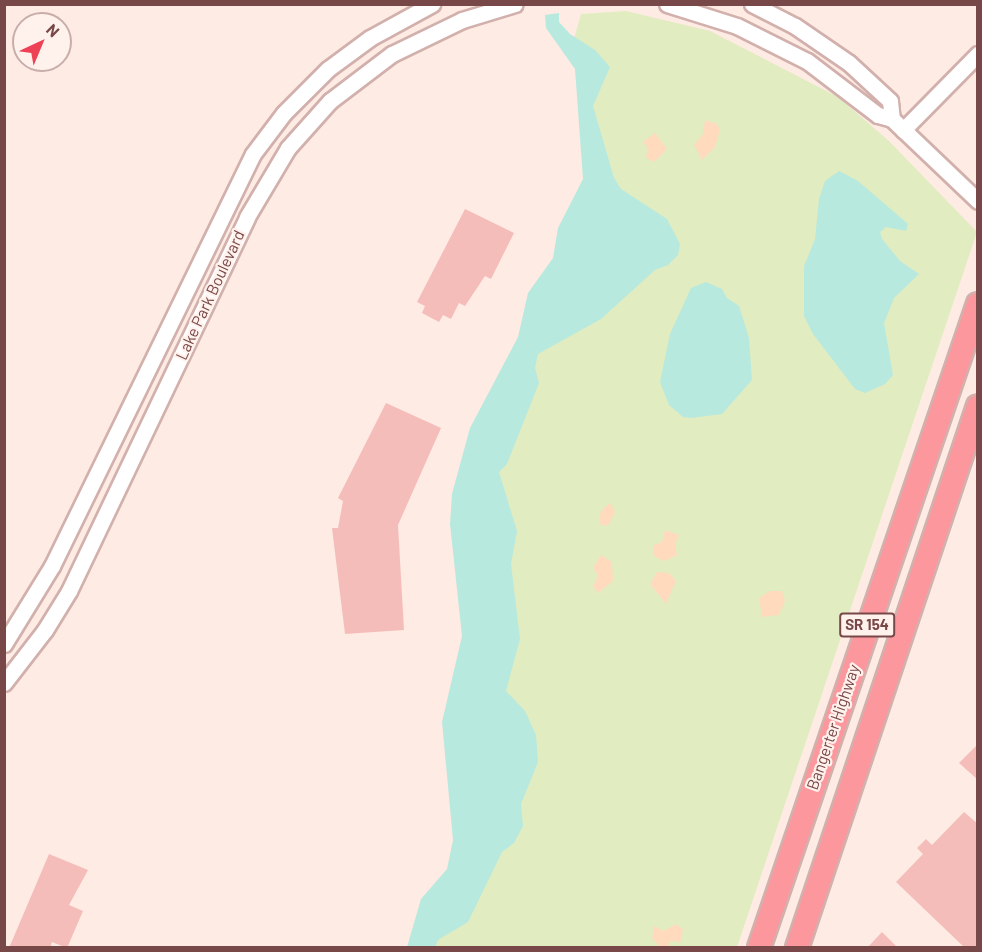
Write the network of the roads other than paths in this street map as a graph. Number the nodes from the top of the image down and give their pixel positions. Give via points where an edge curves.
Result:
1 (432, 4) edge
2 (515, 4) edge
3 (667, 4) edge
4 (752, 4) edge
5 (978, 54) edge
6 (898, 124) junction
7 (978, 201) edge
8 (978, 304) edge
9 (978, 406) edge
10 (4, 644) edge
11 (4, 683) edge
12 (759, 948) edge
13 (798, 948) edge

1 - 10 street, Lake Park Boulevard via 370,38 328,69 284,113 253,154 221,212 52,566
2 - 11 street, Lake Park Boulevard via 462,20 392,54 330,101 288,148 247,217 69,591
3 - 6 street via 721,20 777,44 827,74 878,115
4 - 6 street via 795,26 849,63 890,101
5 - 6 street
6 - 7 street
8 - 12 highway, Bangerter Highway / SR 154
9 - 13 highway, SR 154

